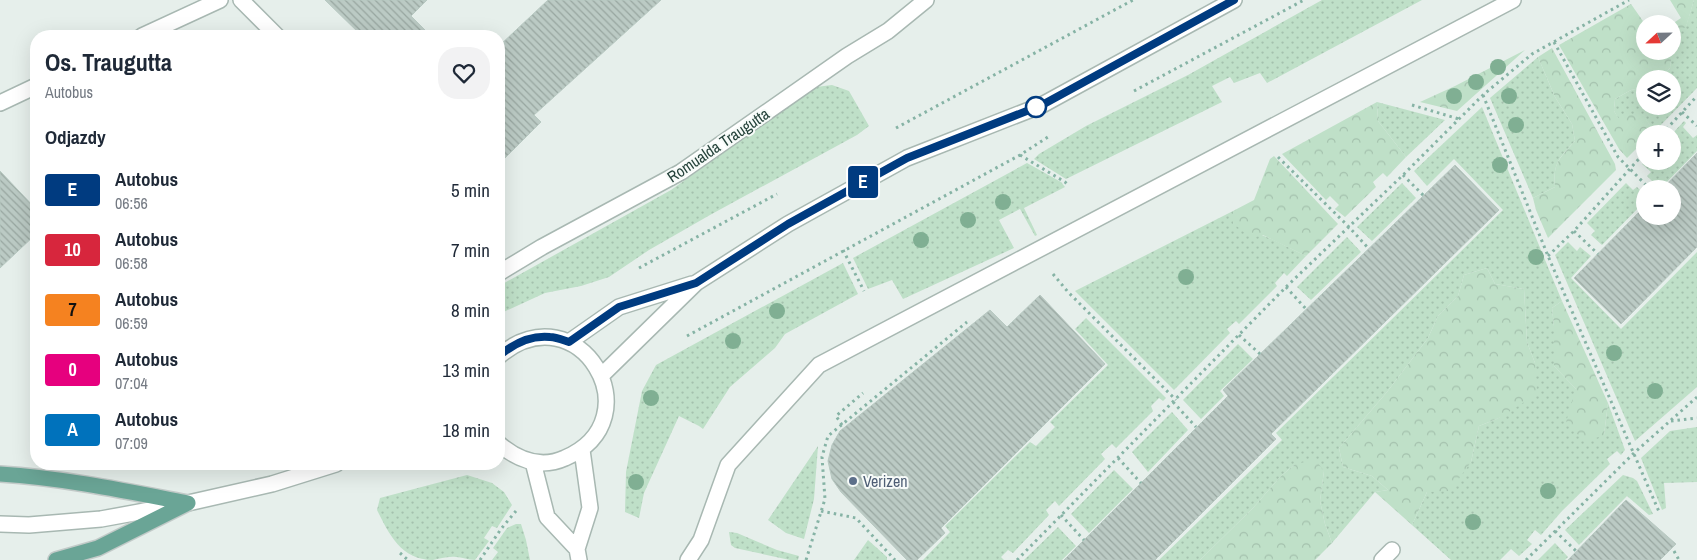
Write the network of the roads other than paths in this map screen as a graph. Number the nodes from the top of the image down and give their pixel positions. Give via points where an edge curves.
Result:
1 (220, 0) edge
2 (241, 0) edge
3 (926, 0) edge
4 (1234, 0) edge
5 (1513, 0) edge
6 (155, 30) edge
7 (271, 30) edge
8 (30, 89) edge
9 (0, 103) edge
10 (505, 266) edge
11 (696, 283) junction
12 (569, 342) junction
13 (505, 351) edge
14 (601, 376) junction
15 (505, 450) edge
16 (582, 450) junction
17 (533, 462) junction
18 (317, 470) edge
19 (0, 474) edge
20 (188, 503) junction
21 (0, 524) edge
22 (578, 555) edge
23 (56, 560) edge
24 (688, 560) edge

1 - 6 street
2 - 7 street
3 - 10 street, Romualda Traugutta via 888,31 681,172
4 - 11 street via 1042,105 907,158 788,224
5 - 24 street via 819,366 728,465 701,540
8 - 9 street
11 - 12 street via 619,307
11 - 14 street
12 - 13 street via 550,336 530,338
12 - 14 street via 586,353
14 - 16 street via 606,405 602,424
15 - 17 street via 511,455
16 - 17 street via 560,461
16 - 22 street via 590,508
17 - 22 street via 547,517
18 - 20 street
19 - 20 main road via 72,482
20 - 21 street via 101,519
20 - 23 main road via 98,548

